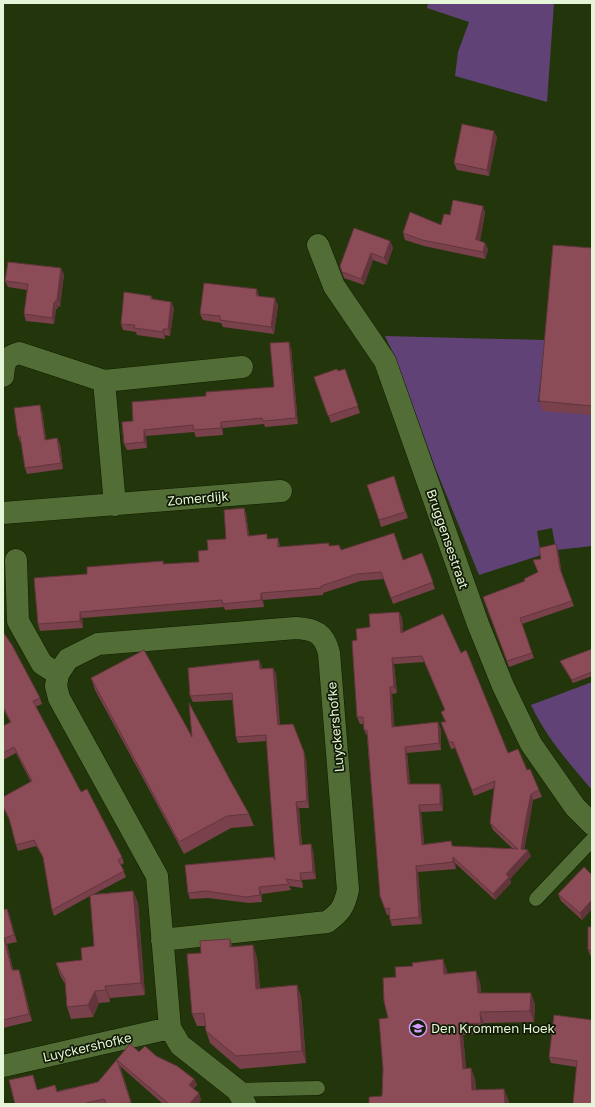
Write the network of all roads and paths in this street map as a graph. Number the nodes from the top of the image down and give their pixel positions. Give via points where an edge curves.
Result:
1 (318, 245) dead end
2 (242, 367) dead end
3 (3, 376) edge
4 (104, 381) junction
5 (281, 491) dead end
6 (115, 505) junction
7 (3, 514) edge
8 (16, 560) dead end
9 (58, 674) junction
10 (592, 824) edge
11 (592, 840) edge
12 (536, 899) dead end
13 (162, 940) junction
14 (170, 1028) junction
15 (3, 1066) edge
16 (318, 1088) dead end
17 (241, 1097) edge

1 - 10 street, Bruggensestraat via 334,286 385,361 502,686 531,744 575,807
2 - 4 street
3 - 4 street via 4,364 11,356 19,353
4 - 6 street
5 - 6 street, Zomerdijk
6 - 7 street, Zomerdijk
8 - 9 street via 18,622 42,664
9 - 13 street via 56,686 59,698 157,876
9 - 13 street, Luyckershofke via 68,659 98,644 296,628 318,633 327,644 348,890 344,904 338,914 327,922
11 - 12 lane
13 - 14 street
14 - 15 street, Luyckershofke
14 - 17 street via 180,1045
16 - 17 lane

